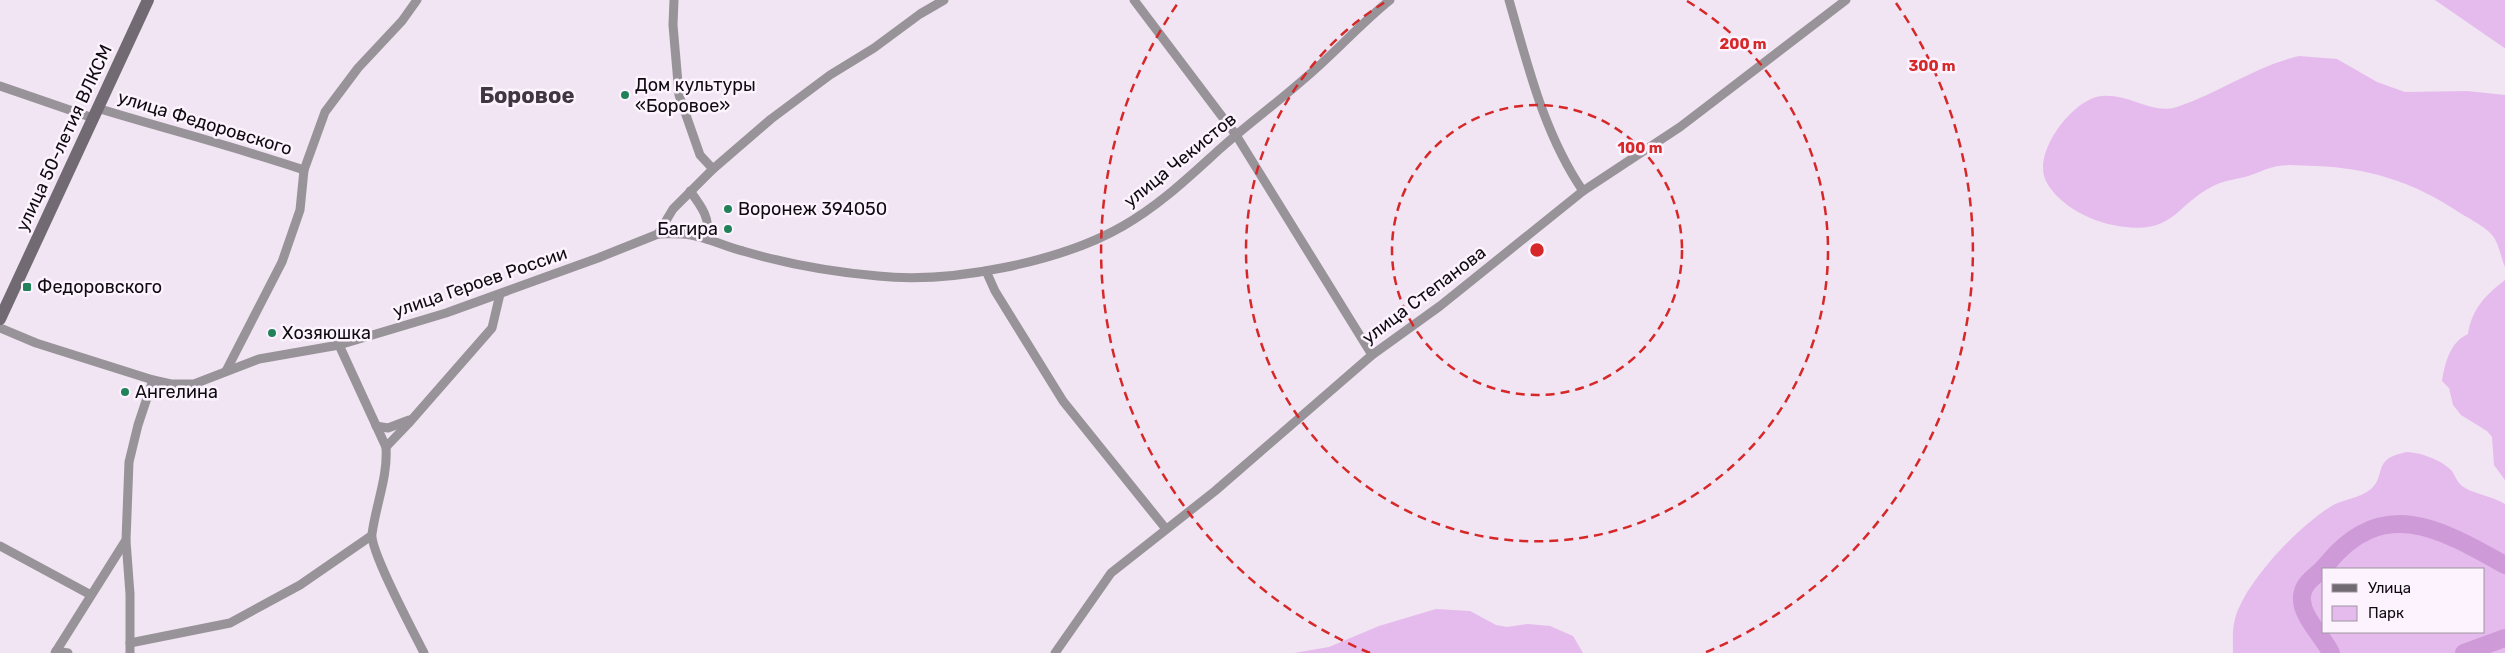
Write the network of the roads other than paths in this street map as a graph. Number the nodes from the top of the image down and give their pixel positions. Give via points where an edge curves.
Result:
1 (148, 0) edge
2 (417, 0) edge
3 (674, 0) edge
4 (944, 0) edge
5 (1134, 0) edge
6 (1390, 0) edge
7 (1509, 0) edge
8 (1846, 0) edge
9 (0, 86) edge
10 (95, 113) junction
11 (1236, 135) junction
12 (713, 169) junction
13 (304, 170) junction
14 (690, 191) junction
15 (1583, 192) junction
16 (658, 234) junction
17 (707, 239) junction
18 (986, 271) junction
19 (500, 294) junction
20 (0, 319) edge
21 (0, 328) edge
22 (339, 345) junction
23 (1372, 355) junction
24 (226, 371) junction
25 (153, 380) junction
26 (414, 418) junction
27 (376, 426) junction
28 (386, 447) junction
29 (1166, 529) junction
30 (371, 536) junction
31 (126, 540) junction
32 (0, 546) edge
33 (91, 595) junction
34 (130, 643) junction
35 (56, 652) edge
36 (68, 653) edge
37 (130, 653) edge
38 (424, 653) edge
39 (1055, 653) edge

1 - 10 street, улица 50-летия ВЛКСМ
2 - 13 street via 325,112
3 - 12 street via 679,95 700,155
4 - 12 street via 830,75 771,119
5 - 11 street
6 - 11 street, улица Чекистов via 1305,79
7 - 15 street via 1546,124 1565,165
8 - 15 street, улица Степанова via 1680,127
9 - 10 street, улица Федоровского
10 - 13 street, улица Федоровского via 248,151
10 - 20 street, улица 50-летия ВЛКСМ
11 - 18 street, улица Чекистов via 1160,202 1122,227 1066,251
11 - 23 street
12 - 14 street
13 - 24 street via 300,210 282,262
14 - 16 street via 673,209
14 - 17 street via 706,217
15 - 23 street, улица Степанова via 1440,306
16 - 17 street, улица Чекистов
16 - 19 street, улица Героев России
17 - 18 street, улица Чекистов via 742,251 813,267 879,277 962,276
18 - 29 street via 1063,401
19 - 22 street, улица Героев России
19 - 26 street via 492,328
21 - 25 street, улица Героев России
22 - 24 street, улица Героев России via 259,360
22 - 27 street
23 - 29 street, улица Степанова via 1215,491
24 - 25 street, улица Героев России via 194,384
25 - 31 street via 130,462
26 - 27 street via 388,428
26 - 28 street
27 - 28 street
28 - 30 street via 387,465
29 - 39 street, улица Степанова via 1111,572
30 - 34 street via 300,585 230,623
30 - 38 street via 393,593
31 - 33 street
31 - 34 street
32 - 33 street
33 - 35 street
34 - 37 street
35 - 36 street

